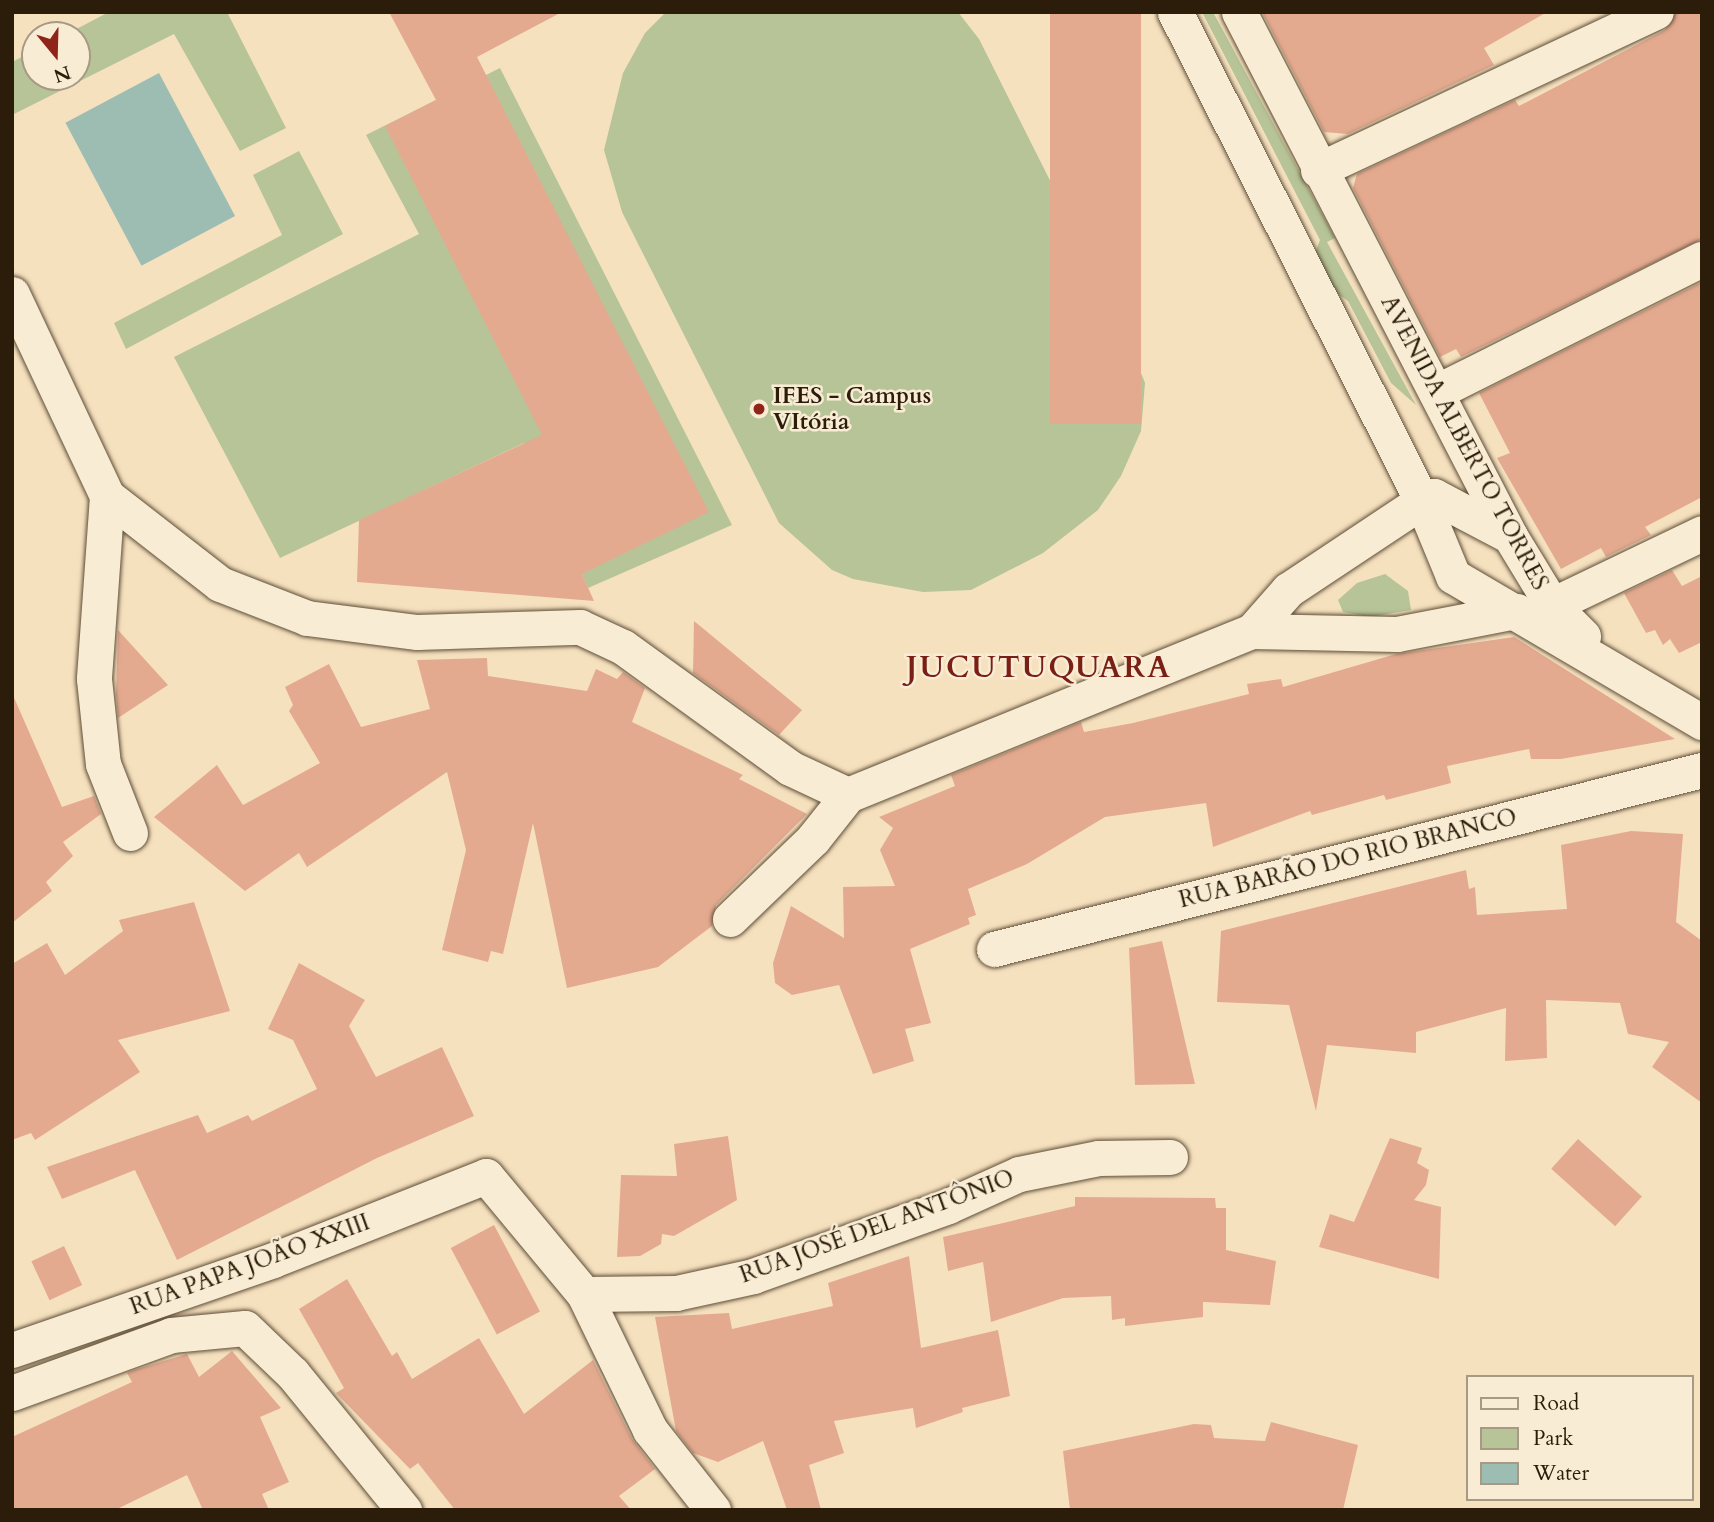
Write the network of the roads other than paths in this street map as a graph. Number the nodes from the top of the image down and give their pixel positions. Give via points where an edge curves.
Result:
1 (1175, 12) edge
2 (1239, 12) edge
3 (1656, 12) edge
4 (1318, 170) junction
5 (1702, 259) edge
6 (12, 294) edge
7 (1437, 392) junction
8 (107, 496) junction
9 (1422, 501) junction
10 (1702, 533) edge
11 (1510, 536) junction
12 (1552, 605) junction
13 (1517, 611) junction
14 (1252, 631) junction
15 (1625, 678) junction
16 (1702, 722) edge
17 (1702, 769) edge
18 (848, 796) junction
19 (130, 833) dead end
20 (730, 919) dead end
21 (994, 949) dead end
22 (1170, 1157) dead end
23 (584, 1294) junction
24 (12, 1349) edge
25 (12, 1393) edge
26 (404, 1510) edge
27 (713, 1510) edge

1 - 9 street, AVENIDA ALBERTO TORRES
2 - 4 street, AVENIDA ALBERTO TORRES
3 - 4 street
4 - 7 street, AVENIDA ALBERTO TORRES
5 - 7 street
6 - 8 street
7 - 11 street, AVENIDA ALBERTO TORRES
8 - 18 street via 220,584 307,618 417,632 580,626 623,647 790,768
8 - 19 street via 94,679 103,764
9 - 11 street via 1434,496
9 - 13 street, AVENIDA ALBERTO TORRES via 1453,576
9 - 14 street via 1288,590
10 - 12 street
11 - 12 street, AVENIDA ALBERTO TORRES
12 - 15 street, AVENIDA ALBERTO TORRES
13 - 14 street via 1396,634
13 - 15 street, AVENIDA ALBERTO TORRES
14 - 18 street
15 - 16 street
17 - 21 street, RUA BARÃO DO RIO BRANCO
18 - 20 street via 813,839
22 - 23 street, RUA JOSÉ DEL ANTÔNIO via 1098,1158 1020,1174 948,1206 753,1276 676,1293
23 - 24 street, RUA PAPA JOÃO XXIII via 486,1176 273,1261
23 - 27 street via 650,1430
25 - 26 street via 171,1335 245,1328 293,1374

